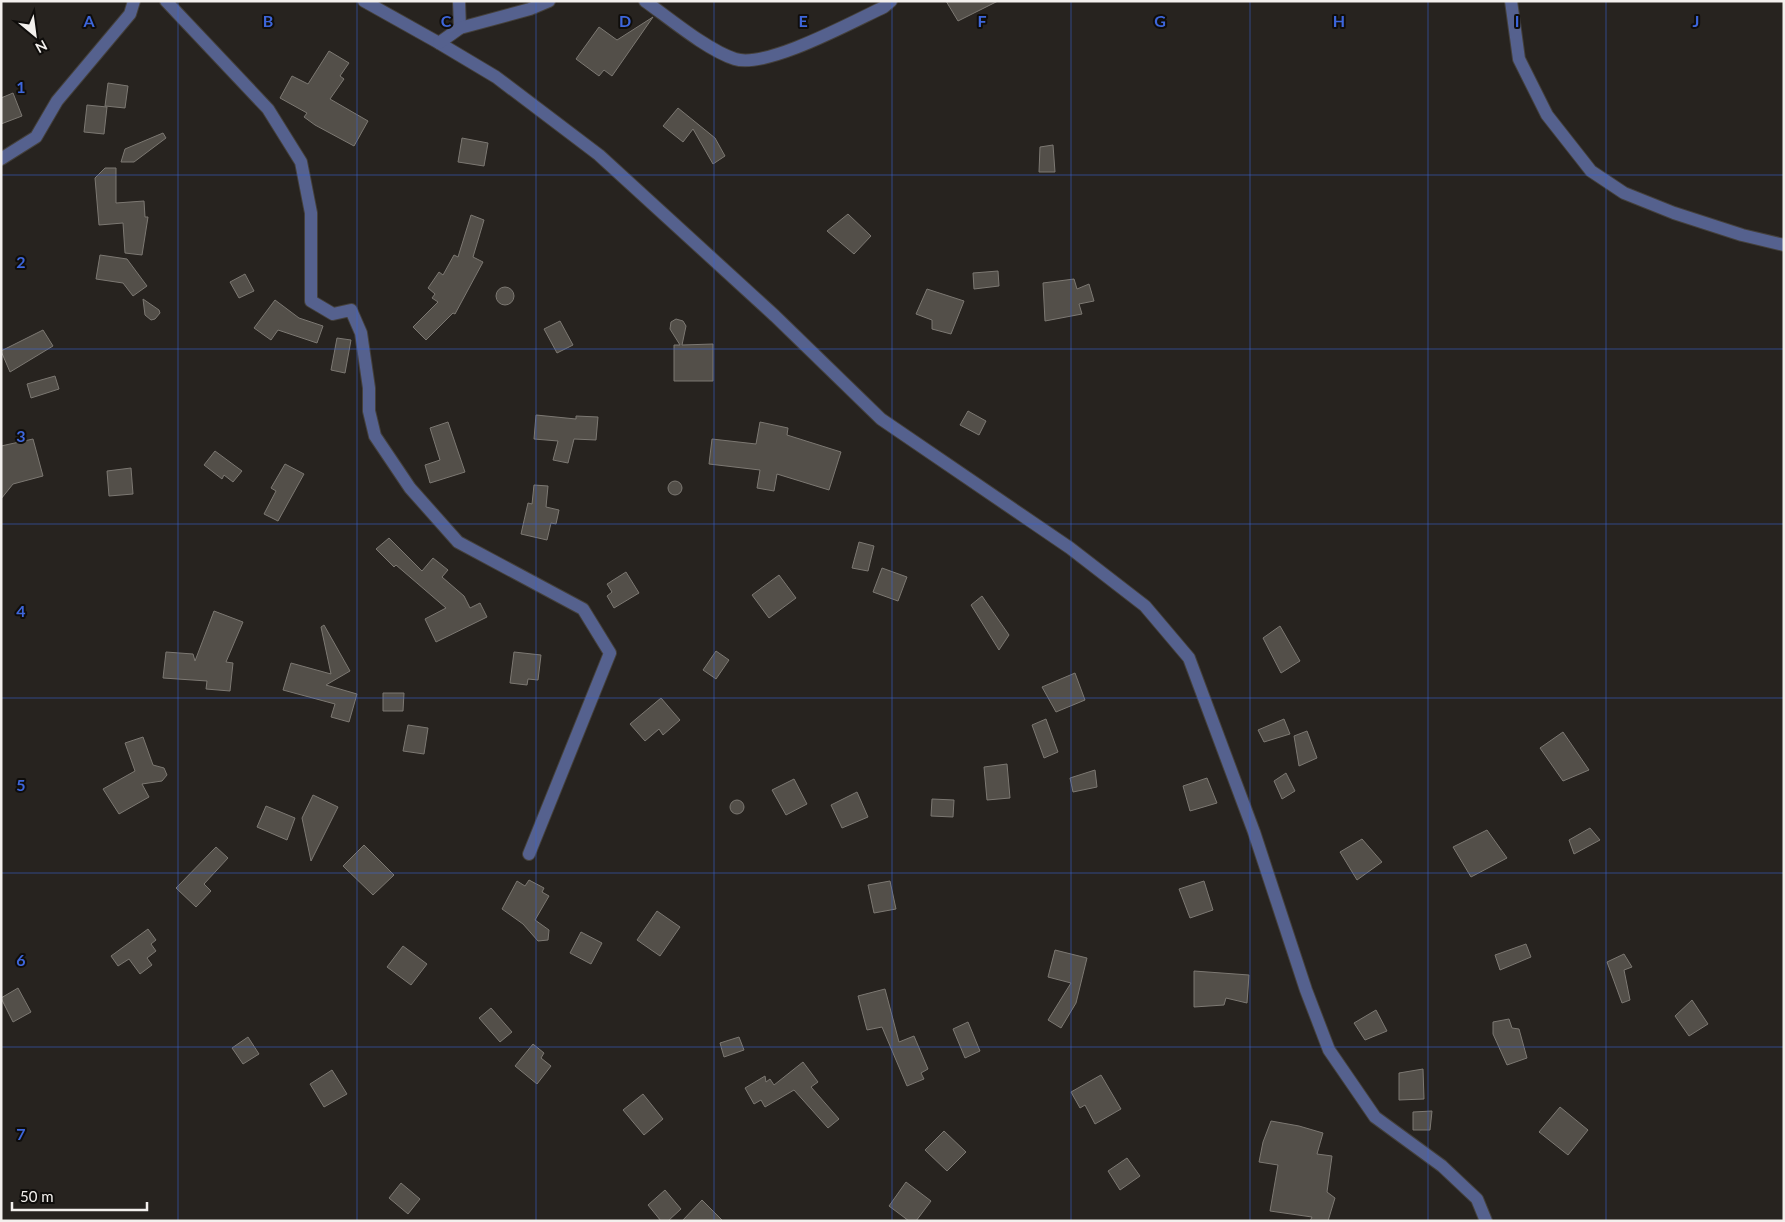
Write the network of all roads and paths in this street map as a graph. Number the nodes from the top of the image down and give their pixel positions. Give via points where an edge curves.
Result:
1 (134, 1) edge
2 (166, 1) edge
3 (364, 1) edge
4 (459, 1) edge
5 (549, 1) edge
6 (644, 1) edge
7 (891, 1) edge
8 (1511, 1) edge
9 (460, 28) junction
10 (439, 43) junction
11 (1, 160) edge
12 (1784, 245) edge
13 (530, 854) dead end
14 (1486, 1221) edge

1 - 11 street via 130,14 57,101 36,137
2 - 13 street via 268,109 301,162 311,213 312,301 333,314 351,310 354,315 361,333 369,411 375,436 410,488 458,542 583,609 610,653
3 - 10 street
4 - 9 street
5 - 9 street
6 - 7 street via 735,59 758,60 806,43
8 - 12 street via 1519,59 1546,116 1590,171 1624,193 1674,213 1742,236
9 - 10 street
10 - 14 street via 496,78 599,155 881,419 1070,548 1145,606 1189,658 1254,832 1329,1050 1375,1117 1442,1166 1477,1199

